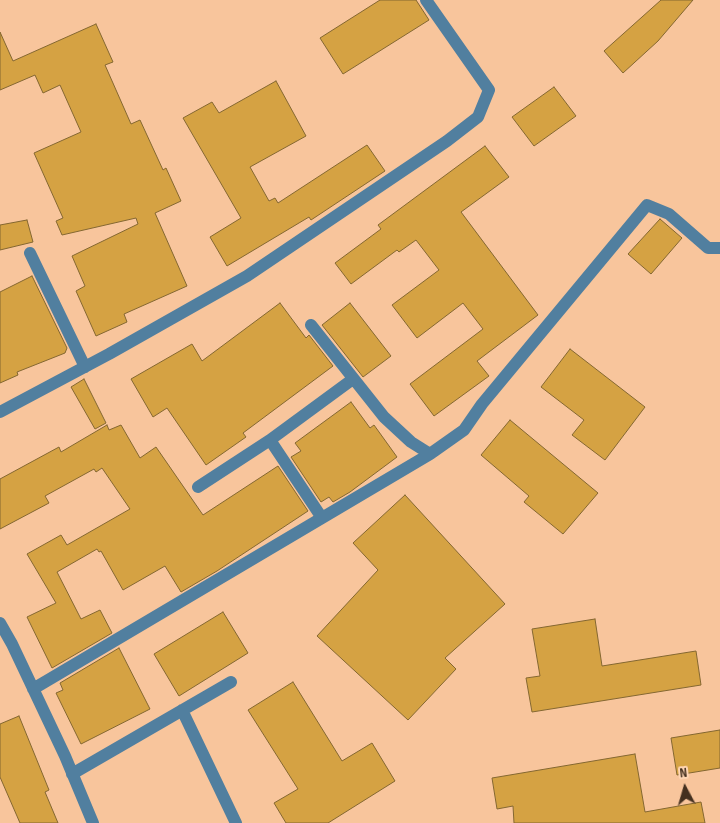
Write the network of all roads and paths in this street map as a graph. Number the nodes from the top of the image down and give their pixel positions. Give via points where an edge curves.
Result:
1 (426, 0) edge
2 (720, 248) edge
3 (30, 253) dead end
4 (310, 325) dead end
5 (85, 367) junction
6 (354, 379) junction
7 (0, 412) edge
8 (270, 440) junction
9 (430, 454) junction
10 (198, 487) dead end
11 (322, 518) junction
12 (0, 623) edge
13 (231, 682) dead end
14 (33, 689) junction
15 (182, 710) junction
16 (72, 774) junction
17 (93, 823) edge
18 (236, 823) edge

1 - 5 street via 489,90 478,117 247,276
2 - 9 street via 708,248 669,214 647,205 464,430
3 - 5 street
4 - 6 street
5 - 7 street
6 - 8 street
6 - 9 street via 384,417 411,442
8 - 10 street
8 - 11 street
9 - 11 street
11 - 14 street
12 - 14 street
13 - 15 street
14 - 16 street
15 - 16 street
15 - 18 street
16 - 17 street

